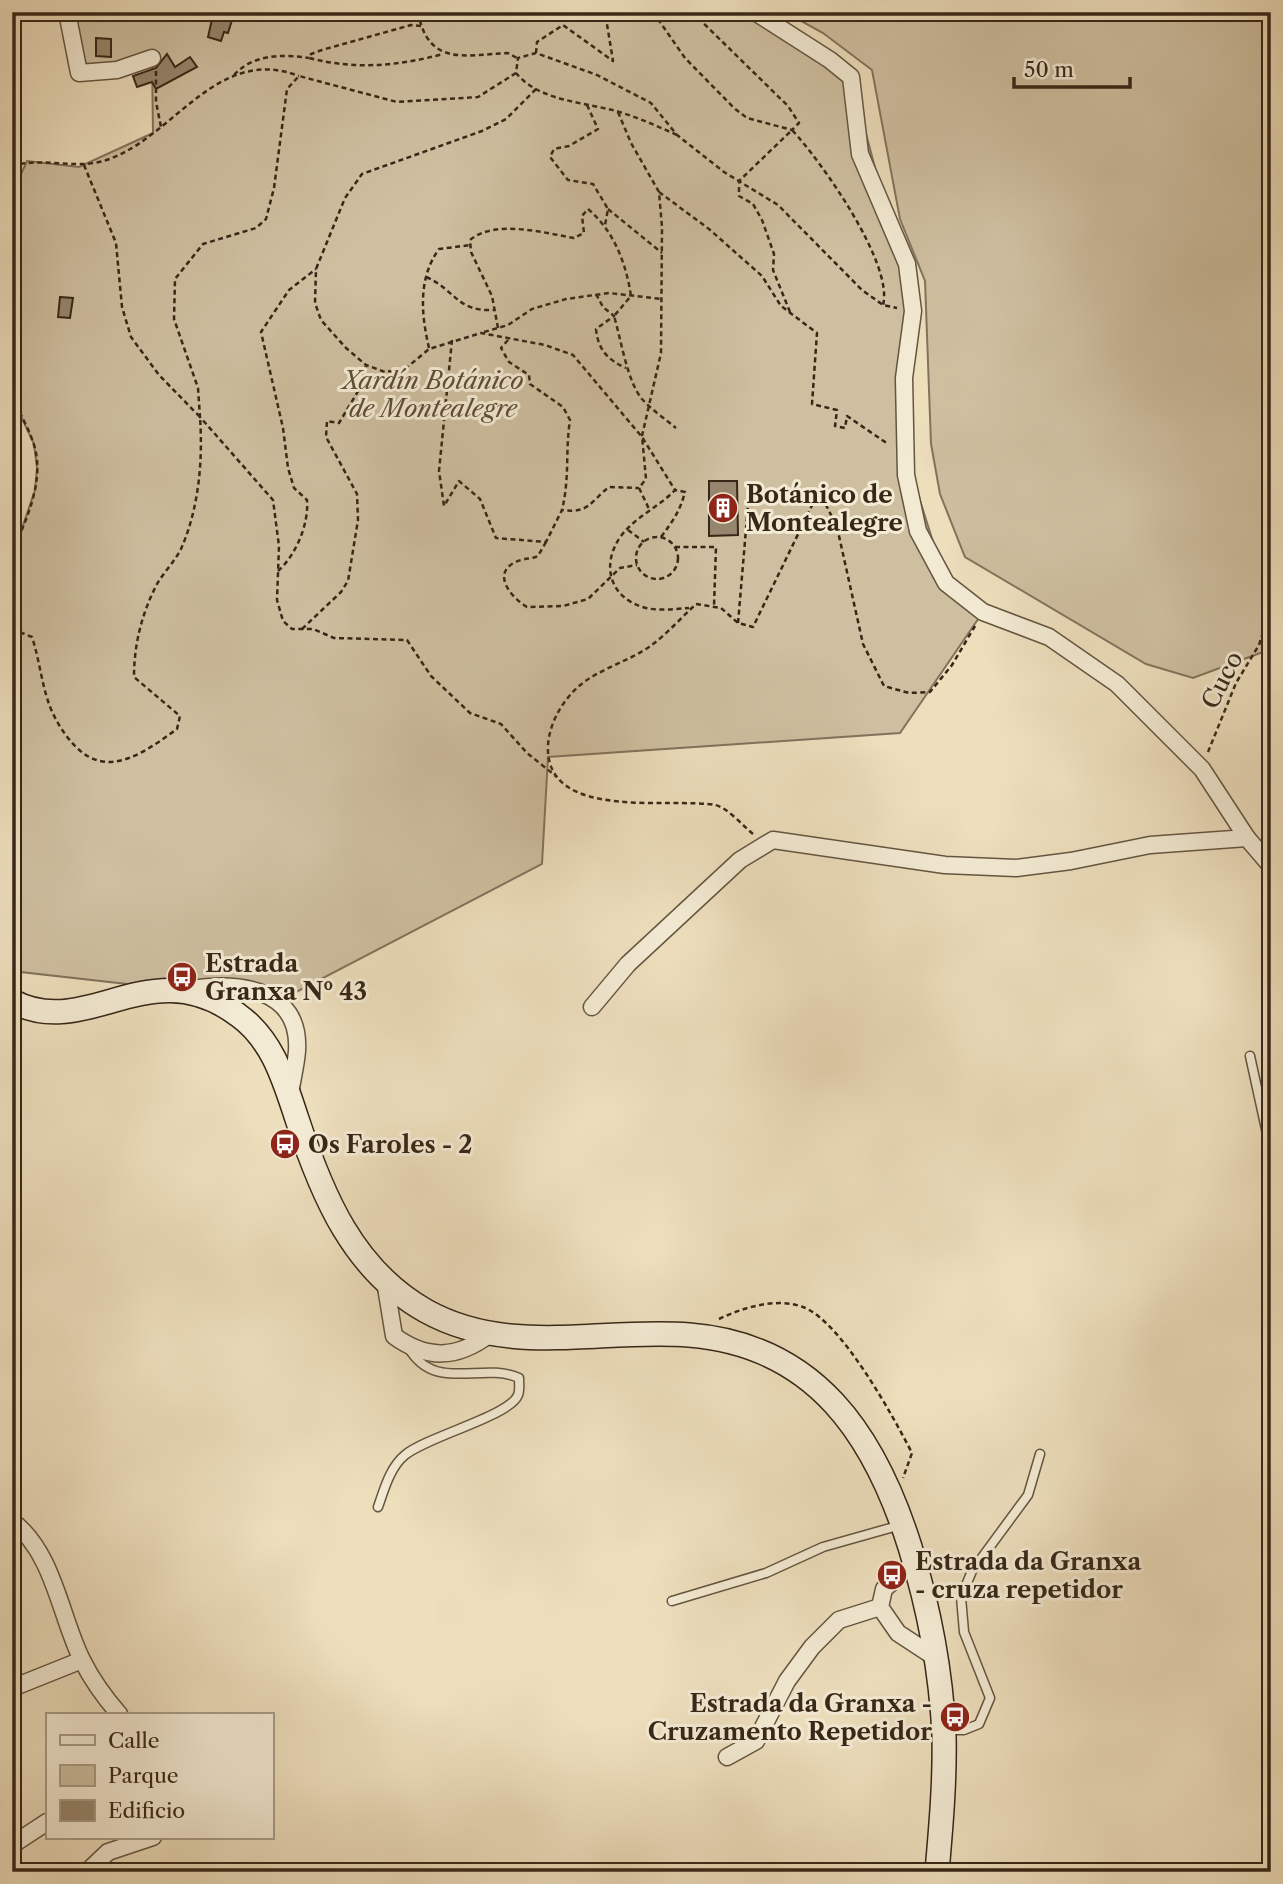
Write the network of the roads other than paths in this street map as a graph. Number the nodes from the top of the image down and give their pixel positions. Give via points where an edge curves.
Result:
1 (67, 12) edge
2 (755, 12) edge
3 (152, 58) road end
4 (1247, 838) junction
5 (1271, 866) edge
6 (177, 991) junction
7 (12, 1002) edge
8 (592, 1007) dead end
9 (1250, 1056) dead end
10 (290, 1094) junction
11 (1271, 1152) edge
12 (385, 1281) junction
13 (490, 1334) junction
14 (406, 1345) junction
15 (1041, 1454) dead end
16 (378, 1507) dead end
17 (12, 1521) edge
18 (903, 1524) junction
19 (915, 1562) junction
20 (672, 1601) dead end
21 (880, 1607) junction
22 (936, 1658) junction
23 (82, 1660) junction
24 (12, 1688) edge
25 (118, 1713) edge
26 (943, 1730) junction
27 (727, 1757) dead end
28 (46, 1823) edge
29 (147, 1839) edge
30 (12, 1845) edge
31 (87, 1872) edge
32 (937, 1872) edge

1 - 3 street via 79,73 117,70
2 - 4 street via 851,77 860,154 907,264 913,312 904,378 906,475 918,531 946,583 983,612 1049,637 1117,684 1202,769
4 - 5 street
4 - 8 street via 1150,845 1016,868 945,865 774,841 740,860 628,964
6 - 7 main road via 136,992 54,1014 37,1013
6 - 10 main road via 214,1000 246,1020 269,1048
6 - 10 street via 214,985 259,990 279,1001 294,1024 297,1049
9 - 11 lane
10 - 12 main road via 333,1211 350,1242
12 - 13 main road via 427,1312
12 - 14 street via 394,1336
13 - 14 street via 470,1349 445,1353
13 - 18 main road via 531,1338 688,1335 763,1354 823,1391 863,1437
14 - 16 lane via 416,1361 438,1372 504,1372 519,1378 518,1395 507,1408 444,1433 404,1456 387,1480
15 - 26 lane via 1028,1495 972,1571 961,1597 964,1632 990,1698 979,1724
17 - 23 street via 26,1531 51,1578
18 - 19 main road
18 - 20 lane
19 - 21 street via 884,1589
19 - 22 main road
21 - 22 street via 898,1633
21 - 27 street via 839,1620 787,1681 755,1741
22 - 26 main road
23 - 24 street
23 - 25 street
26 - 32 main road via 943,1814
28 - 30 street
29 - 31 street via 108,1852

